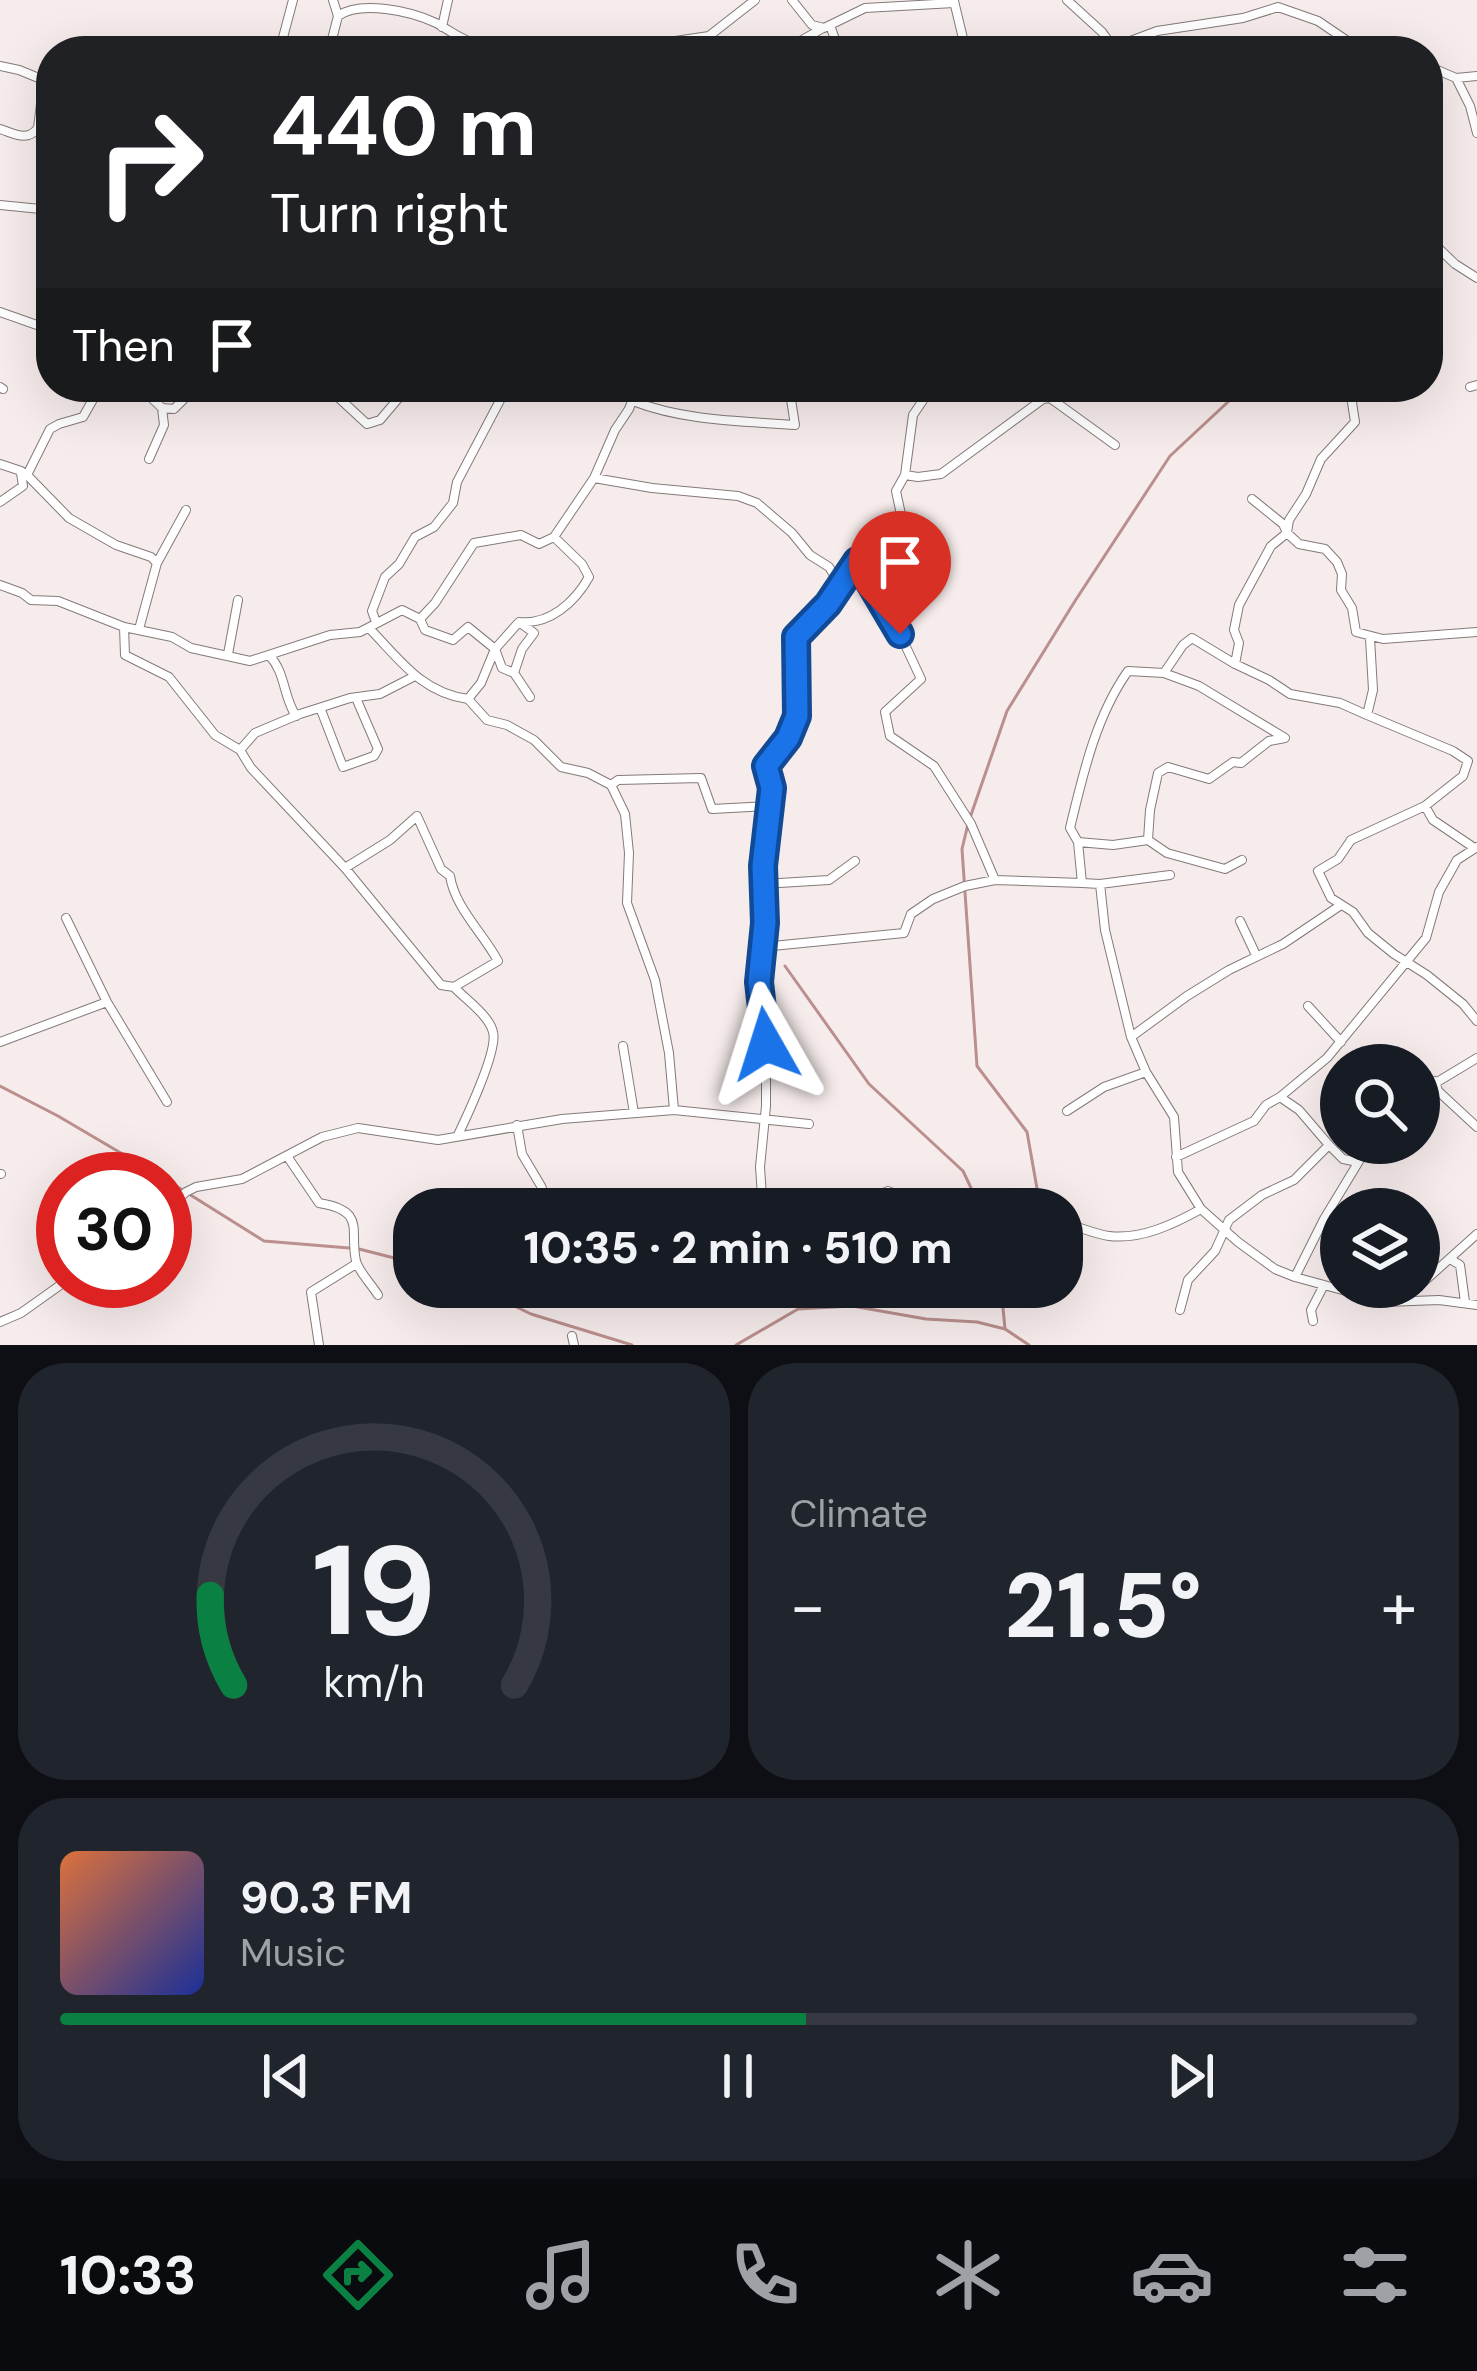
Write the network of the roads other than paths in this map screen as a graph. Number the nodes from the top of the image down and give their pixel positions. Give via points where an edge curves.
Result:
1 (293, 0) edge
2 (333, 0) edge
3 (448, 0) edge
4 (755, 0) edge
5 (792, 0) edge
6 (1067, 0) edge
7 (954, 2) edge
8 (372, 3) edge
9 (338, 16) junction
10 (827, 26) junction
11 (442, 27) junction
12 (283, 36) edge
13 (334, 36) edge
14 (451, 36) edge
15 (709, 36) edge
16 (809, 36) edge
17 (832, 36) edge
18 (962, 36) edge
19 (1099, 36) edge
20 (1144, 36) edge
21 (1340, 36) edge
22 (0, 66) edge
23 (1443, 72) edge
24 (1477, 76) edge
25 (36, 78) edge
26 (1456, 78) junction
27 (0, 129) edge
28 (36, 130) edge
29 (1477, 133) edge
30 (0, 205) edge
31 (36, 209) edge
32 (1443, 253) edge
33 (1477, 278) edge
34 (0, 312) edge
35 (36, 325) edge
36 (92, 402) edge
37 (156, 402) edge
38 (181, 402) edge
39 (343, 402) edge
40 (398, 402) edge
41 (499, 402) edge
42 (631, 402) edge
43 (635, 402) edge
44 (792, 402) edge
45 (922, 402) edge
46 (1038, 402) edge
47 (1056, 402) edge
48 (1352, 402) edge
49 (163, 408) junction
50 (1115, 445) dead end
51 (149, 459) dead end
52 (0, 464) edge
53 (24, 473) junction
54 (905, 475) junction
55 (594, 478) junction
56 (1252, 499) dead end
57 (0, 502) edge
58 (186, 510) dead end
59 (1287, 533) junction
60 (554, 537) junction
61 (857, 561) junction
62 (157, 563) junction
63 (0, 585) edge
64 (840, 586) junction
65 (238, 600) dead end
66 (420, 619) junction
67 (519, 622) junction
68 (373, 625) junction
69 (124, 626) junction
70 (140, 628) junction
71 (1477, 632) edge
72 (1370, 638) junction
73 (495, 649) junction
74 (229, 654) junction
75 (269, 656) junction
76 (1235, 664) junction
77 (514, 673) junction
78 (1164, 674) junction
79 (415, 676) junction
80 (530, 697) dead end
81 (356, 698) junction
82 (468, 699) junction
83 (321, 710) junction
84 (1366, 715) junction
85 (296, 716) junction
86 (240, 750) junction
87 (611, 785) junction
88 (769, 806) junction
89 (1424, 806) junction
90 (1148, 840) junction
91 (1078, 842) junction
92 (1475, 847) edge
93 (1242, 860) dead end
94 (855, 861) dead end
95 (345, 868) junction
96 (1170, 875) dead end
97 (995, 880) junction
98 (1082, 883) junction
99 (763, 884) junction
100 (1100, 884) junction
101 (1341, 904) junction
102 (66, 918) dead end
103 (1240, 921) dead end
104 (762, 947) junction
105 (1256, 955) junction
106 (1406, 963) junction
107 (454, 987) junction
108 (107, 1002) junction
109 (1307, 1006) dead end
110 (1477, 1022) edge
111 (1131, 1037) junction
112 (0, 1042) edge
113 (1341, 1042) junction
114 (623, 1046) dead end
115 (1477, 1058) edge
116 (1146, 1072) junction
117 (1440, 1078) edge
118 (1440, 1093) edge
119 (1280, 1097) junction
120 (167, 1102) dead end
121 (674, 1111) junction
122 (1066, 1111) dead end
123 (634, 1113) junction
124 (764, 1119) junction
125 (808, 1124) dead end
126 (517, 1125) junction
127 (1477, 1127) edge
128 (1320, 1134) edge
129 (458, 1137) junction
130 (1320, 1154) edge
131 (287, 1156) junction
132 (1177, 1157) junction
133 (1357, 1164) edge
134 (542, 1188) edge
135 (761, 1188) edge
136 (192, 1189) edge
137 (1201, 1209) junction
138 (1083, 1229) edge
139 (1226, 1231) junction
140 (1477, 1234) edge
141 (1450, 1259) junction
142 (356, 1264) junction
143 (1440, 1267) edge
144 (1294, 1277) junction
145 (1320, 1285) edge
146 (1320, 1293) edge
147 (378, 1294) dead end
148 (36, 1302) edge
149 (1440, 1302) edge
150 (1465, 1302) junction
151 (1477, 1305) edge
152 (1180, 1310) dead end
153 (0, 1322) edge
154 (1313, 1322) dead end
155 (319, 1345) edge

1 - 12 street
2 - 9 street
3 - 11 street
4 - 15 street
5 - 10 street via 812,25
6 - 19 street
7 - 10 street via 865,8
7 - 18 street
8 - 9 street
8 - 11 street
9 - 13 street
10 - 16 street
10 - 17 street
11 - 14 street
20 - 21 street via 1278,7
22 - 25 street
23 - 26 street
24 - 26 street
26 - 29 street
27 - 28 street via 26,137
30 - 31 street
32 - 33 street
34 - 35 street
36 - 53 street via 83,417 50,429
37 - 49 street
38 - 49 street
39 - 40 street via 367,424
41 - 68 street via 453,503 385,577
42 - 55 street
43 - 44 street via 736,423 795,425
45 - 54 street
46 - 54 street via 941,474
47 - 50 street
48 - 59 street via 1355,422 1322,459
49 - 51 street
52 - 53 street
53 - 57 street via 23,486
53 - 62 street via 70,518
54 - 61 street via 896,491 904,524
55 - 60 street
55 - 64 street via 757,503 830,567
56 - 59 street
58 - 62 street
59 - 72 street via 1337,562 1356,632
59 - 76 street via 1271,546 1239,605
60 - 66 street via 474,543
60 - 67 street via 589,577 575,601
61 - 64 street
61 - 97 street via 921,679 885,712 890,736 934,766
62 - 70 street
63 - 69 street
64 - 88 street via 796,637 797,716 766,766
65 - 74 street
66 - 68 street via 402,610
66 - 73 street via 425,630 453,640 468,627
67 - 73 street
67 - 77 street via 534,633
68 - 75 street
68 - 79 street
69 - 70 street
69 - 86 street via 125,655 169,677 215,735
70 - 74 street
71 - 72 street
72 - 84 street
73 - 77 street via 502,668
73 - 82 street
74 - 75 street
75 - 85 street
76 - 78 street via 1192,638
76 - 84 street via 1290,694
77 - 80 street
78 - 90 street via 1285,738 1209,779 1168,766 1159,773
78 - 91 street via 1128,670 1113,692 1070,828
79 - 81 street
79 - 82 street via 444,696
81 - 83 street
81 - 83 street via 379,749 343,767
82 - 87 street via 561,767
83 - 85 street
84 - 89 street via 1468,761 1462,776
85 - 86 street via 255,733
86 - 95 street
87 - 88 street via 700,778 712,809
87 - 121 street via 625,814 627,903 655,980
88 - 99 street
89 - 92 street
89 - 101 street via 1351,840 1318,871
90 - 91 street
90 - 93 street via 1225,869
91 - 98 street
92 - 106 street via 1457,860 1426,938
94 - 99 street via 829,880
95 - 107 street via 441,986
95 - 107 street via 417,815 453,894 498,961
96 - 100 street
97 - 98 street
97 - 104 street via 933,899 911,914 904,933
98 - 100 street
99 - 104 street
100 - 111 street
101 - 105 street
101 - 106 street
102 - 108 street
103 - 105 street
104 - 124 street
105 - 111 street
106 - 110 street
106 - 113 street
107 - 129 street via 494,1038
108 - 112 street
108 - 120 street
109 - 113 street
111 - 116 street
113 - 119 street
114 - 123 street
115 - 117 street
116 - 122 street
116 - 132 street via 1174,1117
118 - 127 street
119 - 128 street
119 - 132 street via 1254,1121
121 - 123 street
121 - 124 street
123 - 126 street
124 - 125 street
124 - 135 street
126 - 129 street
126 - 134 street
129 - 131 street via 358,1128
130 - 139 street via 1229,1220
131 - 136 street via 242,1179
131 - 142 street via 319,1203 354,1223
132 - 137 street
133 - 144 street
137 - 138 street via 1135,1235
137 - 139 street
139 - 144 street
139 - 152 street via 1188,1280
140 - 141 street
141 - 143 street
141 - 150 street via 1460,1265
142 - 147 street
142 - 155 street via 311,1292
144 - 145 street
146 - 154 street
148 - 153 street
149 - 150 street
150 - 151 street

